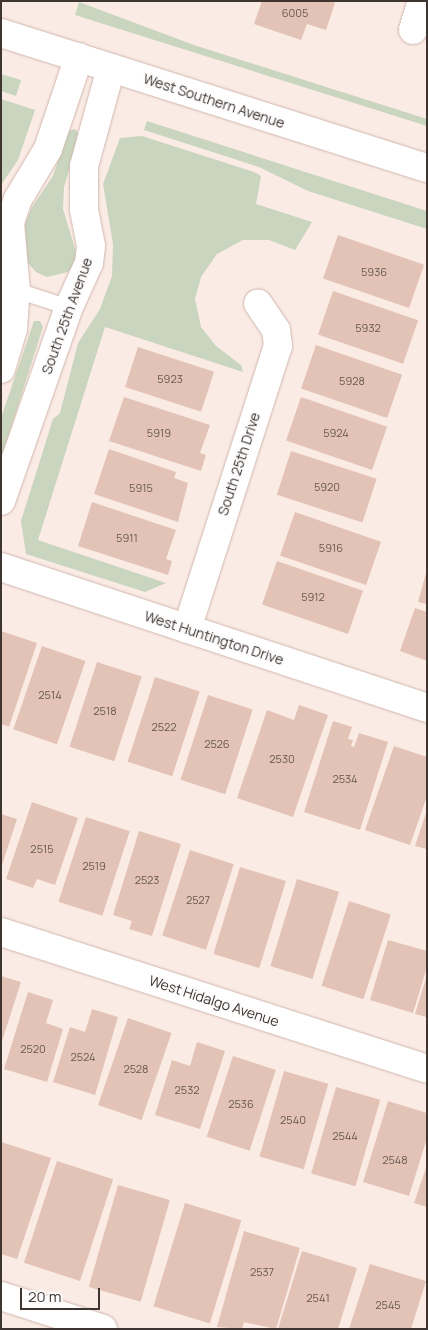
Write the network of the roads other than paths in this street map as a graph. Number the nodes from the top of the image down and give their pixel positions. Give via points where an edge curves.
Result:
1 (422, 1) edge
2 (413, 30) dead end
3 (1, 33) edge
4 (79, 58) junction
5 (111, 68) junction
6 (427, 168) edge
7 (16, 290) junction
8 (258, 303) dead end
9 (69, 307) junction
10 (1, 369) edge
11 (1, 501) edge
12 (1, 568) edge
13 (186, 629) junction
14 (427, 708) edge
15 (1, 932) edge
16 (427, 1069) edge
17 (1, 1296) edge
18 (103, 1329) edge

1 - 2 street
3 - 4 street, West Southern Avenue
4 - 5 street, West Southern Avenue
4 - 7 street via 48,149 14,210 10,237
5 - 6 street, West Southern Avenue
5 - 9 street, South 25th Avenue via 84,166 84,209 91,246 89,263
7 - 9 lane
7 - 10 street via 13,330
8 - 13 street, South 25th Drive via 276,330 278,346
9 - 11 street, South 25th Avenue
12 - 13 street, West Huntington Drive
13 - 14 street, West Huntington Drive
15 - 16 street, West Hidalgo Avenue
17 - 18 street

